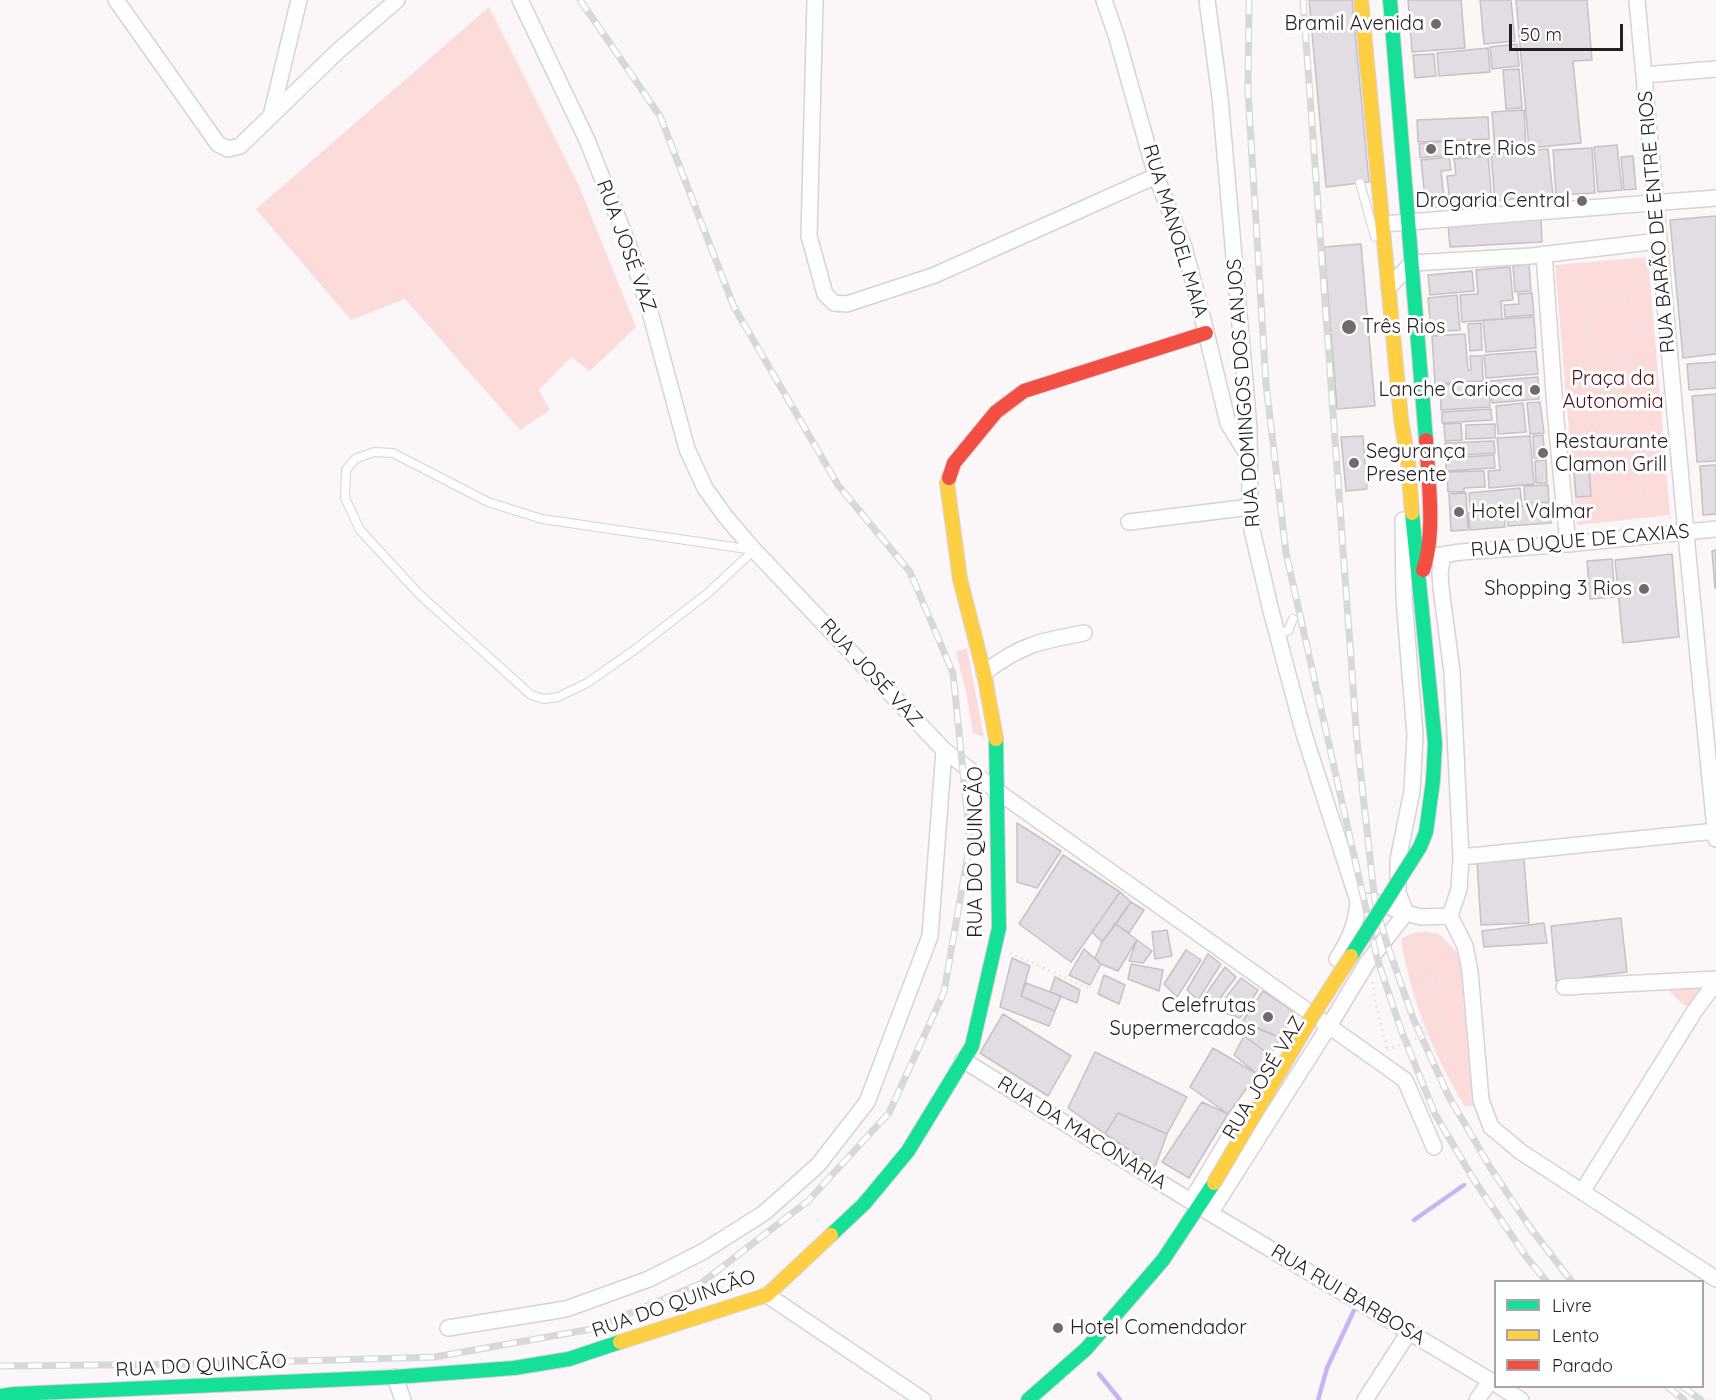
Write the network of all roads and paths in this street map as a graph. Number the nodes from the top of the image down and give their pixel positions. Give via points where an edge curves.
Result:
1 (116, 0) edge
2 (299, 0) edge
3 (397, 0) edge
4 (520, 0) edge
5 (815, 0) edge
6 (1104, 0) edge
7 (1207, 0) edge
8 (1362, 0) edge
9 (1390, 0) edge
10 (1637, 0) edge
11 (1716, 69) edge
12 (1644, 75) junction
13 (271, 116) junction
14 (1156, 176) junction
15 (1360, 183) dead end
16 (1716, 198) edge
17 (1655, 204) junction
18 (1408, 222) junction
19 (1383, 224) junction
20 (1659, 241) junction
21 (1544, 254) junction
22 (1412, 263) junction
23 (1647, 264) dead end
24 (1559, 271) dead end
25 (1389, 289) junction
26 (1628, 300) junction
27 (1592, 302) junction
28 (1658, 327) dead end
29 (1634, 328) junction
30 (1206, 333) junction
31 (1590, 335) junction
32 (1557, 337) dead end
33 (1627, 367) junction
34 (1601, 370) junction
35 (1663, 392) dead end
36 (1645, 393) junction
37 (1586, 399) junction
38 (1563, 401) dead end
39 (1401, 419) junction
40 (1606, 423) junction
41 (1626, 423) junction
42 (1669, 454) dead end
43 (1644, 458) junction
44 (1250, 460) junction
45 (1602, 466) junction
46 (1569, 467) dead end
47 (1606, 492) junction
48 (1643, 496) junction
49 (1250, 507) junction
50 (1674, 514) dead end
51 (1128, 522) dead end
52 (1665, 522) dead end
53 (1680, 526) junction
54 (1586, 529) dead end
55 (1716, 529) edge
56 (1568, 544) junction
57 (754, 550) junction
58 (1443, 555) junction
59 (1427, 559) junction
60 (1419, 583) junction
61 (1293, 619) dead end
62 (1084, 633) dead end
63 (1277, 633) junction
64 (984, 673) junction
65 (944, 750) junction
66 (997, 791) junction
67 (1716, 831) edge
68 (1716, 839) edge
69 (1461, 857) junction
70 (1358, 901) junction
71 (1406, 912) junction
72 (1450, 916) junction
73 (1420, 930) dead end
74 (1405, 939) dead end
75 (996, 946) junction
76 (1454, 959) dead end
77 (1422, 961) junction
78 (1457, 975) dead end
79 (1716, 981) edge
80 (1435, 982) junction
81 (1430, 985) junction
82 (1564, 987) dead end
83 (1090, 989) dead end
84 (1375, 1001) dead end
85 (1305, 1010) junction
86 (1439, 1015) junction
87 (1329, 1026) junction
88 (963, 1060) junction
89 (1465, 1085) dead end
90 (1434, 1147) dead end
91 (1582, 1192) junction
92 (1201, 1206) junction
93 (1716, 1279) edge
94 (767, 1295) junction
95 (448, 1328) dead end
96 (1409, 1332) junction
97 (395, 1377) junction
98 (1494, 1383) edge
99 (1494, 1385) edge
100 (1502, 1388) edge
101 (0, 1396) edge
102 (403, 1400) edge
103 (923, 1400) edge
104 (1028, 1400) edge
105 (1365, 1400) edge
106 (1478, 1400) edge
107 (1521, 1400) edge

1 - 13 street via 218,144 228,149 240,146
2 - 13 street
3 - 13 street
4 - 57 street, RUA JOSÉ VAZ via 587,140 629,246 687,449 705,488
5 - 14 street via 809,236 825,294 834,303 847,304 935,275
6 - 14 street, RUA MANOEL MAIA
7 - 44 street, RUA DOMINGOS DOS ANJOS via 1220,97
8 - 19 main road
9 - 18 main road
10 - 12 street, RUA BARÃO DE ENTRE RIOS
11 - 12 street
12 - 17 street, RUA BARÃO DE ENTRE RIOS
14 - 30 street, RUA MANOEL MAIA via 1184,247
15 - 25 lane
16 - 17 street
17 - 18 street
17 - 20 street, RUA BARÃO DE ENTRE RIOS
18 - 19 street
18 - 22 main road
19 - 25 main road
20 - 21 street
20 - 53 street, RUA BARÃO DE ENTRE RIOS
21 - 22 street
21 - 56 street
22 - 25 street
22 - 59 main road via 1430,533
23 - 26 path
24 - 27 path
25 - 39 main road
26 - 27 path via 1612,294 1600,295
26 - 29 path via 1634,312
27 - 31 path via 1588,315
28 - 29 path
29 - 33 path
30 - 44 street, RUA MANOEL MAIA via 1228,423
30 - 64 main road, RUA DO QUINCÃO via 1024,391 996,411 954,463 947,483 960,579
31 - 32 path
31 - 34 path
33 - 34 path via 1617,365
33 - 36 path via 1641,380
34 - 37 path via 1590,379
35 - 36 path
36 - 41 path via 1638,415
37 - 38 path
37 - 40 path via 1595,417
39 - 60 main road
39 - 71 street via 1404,599 1414,735 1412,791 1398,860 1398,893
40 - 41 path
40 - 45 path
41 - 43 path
42 - 43 path
43 - 48 path
44 - 49 street, RUA DOMINGOS DOS ANJOS
45 - 46 path
45 - 47 path
47 - 48 path via 1611,501 1620,505 1638,502
47 - 54 path via 1590,516 1574,530
48 - 53 path
49 - 51 street
49 - 63 street, RUA DOMINGOS DOS ANJOS
50 - 53 path
52 - 53 path
53 - 55 street, RUA DUQUE DE CAXIAS
53 - 56 street, RUA DUQUE DE CAXIAS
53 - 67 street, RUA BARÃO DE ENTRE RIOS
56 - 58 street, RUA DUQUE DE CAXIAS
57 - 57 lane via 542,519 488,502 393,453 374,452 355,459 346,470 345,498 360,530 420,595 531,695 544,699 558,697 612,665 708,593
57 - 65 street, RUA JOSÉ VAZ
58 - 59 street, RUA DUQUE DE CAXIAS
58 - 69 street via 1440,573 1452,672
59 - 60 main road
60 - 92 main road, bridge via 1435,743 1426,832
61 - 63 lane via 1288,631
62 - 64 street via 1021,649
63 - 70 street, RUA DOMINGOS DOS ANJOS via 1304,734
64 - 66 main road, RUA DO QUINCÃO via 996,733
65 - 66 street, RUA JOSÉ VAZ
65 - 95 street via 930,936 867,1102 818,1165 764,1213 704,1251 649,1279 566,1309
66 - 75 main road, RUA DO QUINCÃO
66 - 85 street, RUA JOSÉ VAZ
67 - 68 street, RUA BARÃO DE ENTRE RIOS
67 - 69 street
69 - 72 street via 1459,889
70 - 71 street
70 - 85 street via 1357,916 1344,949
71 - 72 street via 1421,917
71 - 87 street via 1367,963
72 - 91 street via 1465,946 1470,971 1481,1100 1491,1127
73 - 76 path via 1436,936
74 - 77 path via 1414,945
75 - 83 path
75 - 88 main road, RUA DO QUINCÃO via 972,1046
77 - 80 path via 1436,965 1439,973
77 - 81 path via 1415,967 1415,979
78 - 80 path via 1459,983
79 - 82 street
79 - 91 street
80 - 81 path
81 - 86 path
84 - 86 path, bridge via 1387,1050 1437,1030 1423,1032 1420,1023
85 - 87 street
85 - 92 street, RUA JOSÉ VAZ
86 - 89 path
87 - 90 street via 1405,1080
87 - 92 street
88 - 92 street, RUA DA MACONARIA
88 - 94 main road, RUA DO QUINCÃO via 908,1151 864,1204
91 - 93 street
92 - 96 street, RUA RUI BARBOSA
92 - 104 main road via 1163,1260 1086,1349
94 - 97 main road, RUA DO QUINCÃO via 569,1359 514,1368
94 - 103 street
96 - 98 street, RUA RUI BARBOSA
96 - 105 street
97 - 101 main road, RUA DO QUINCÃO
97 - 102 street
99 - 106 street
100 - 107 street, RUA RUI BARBOSA

